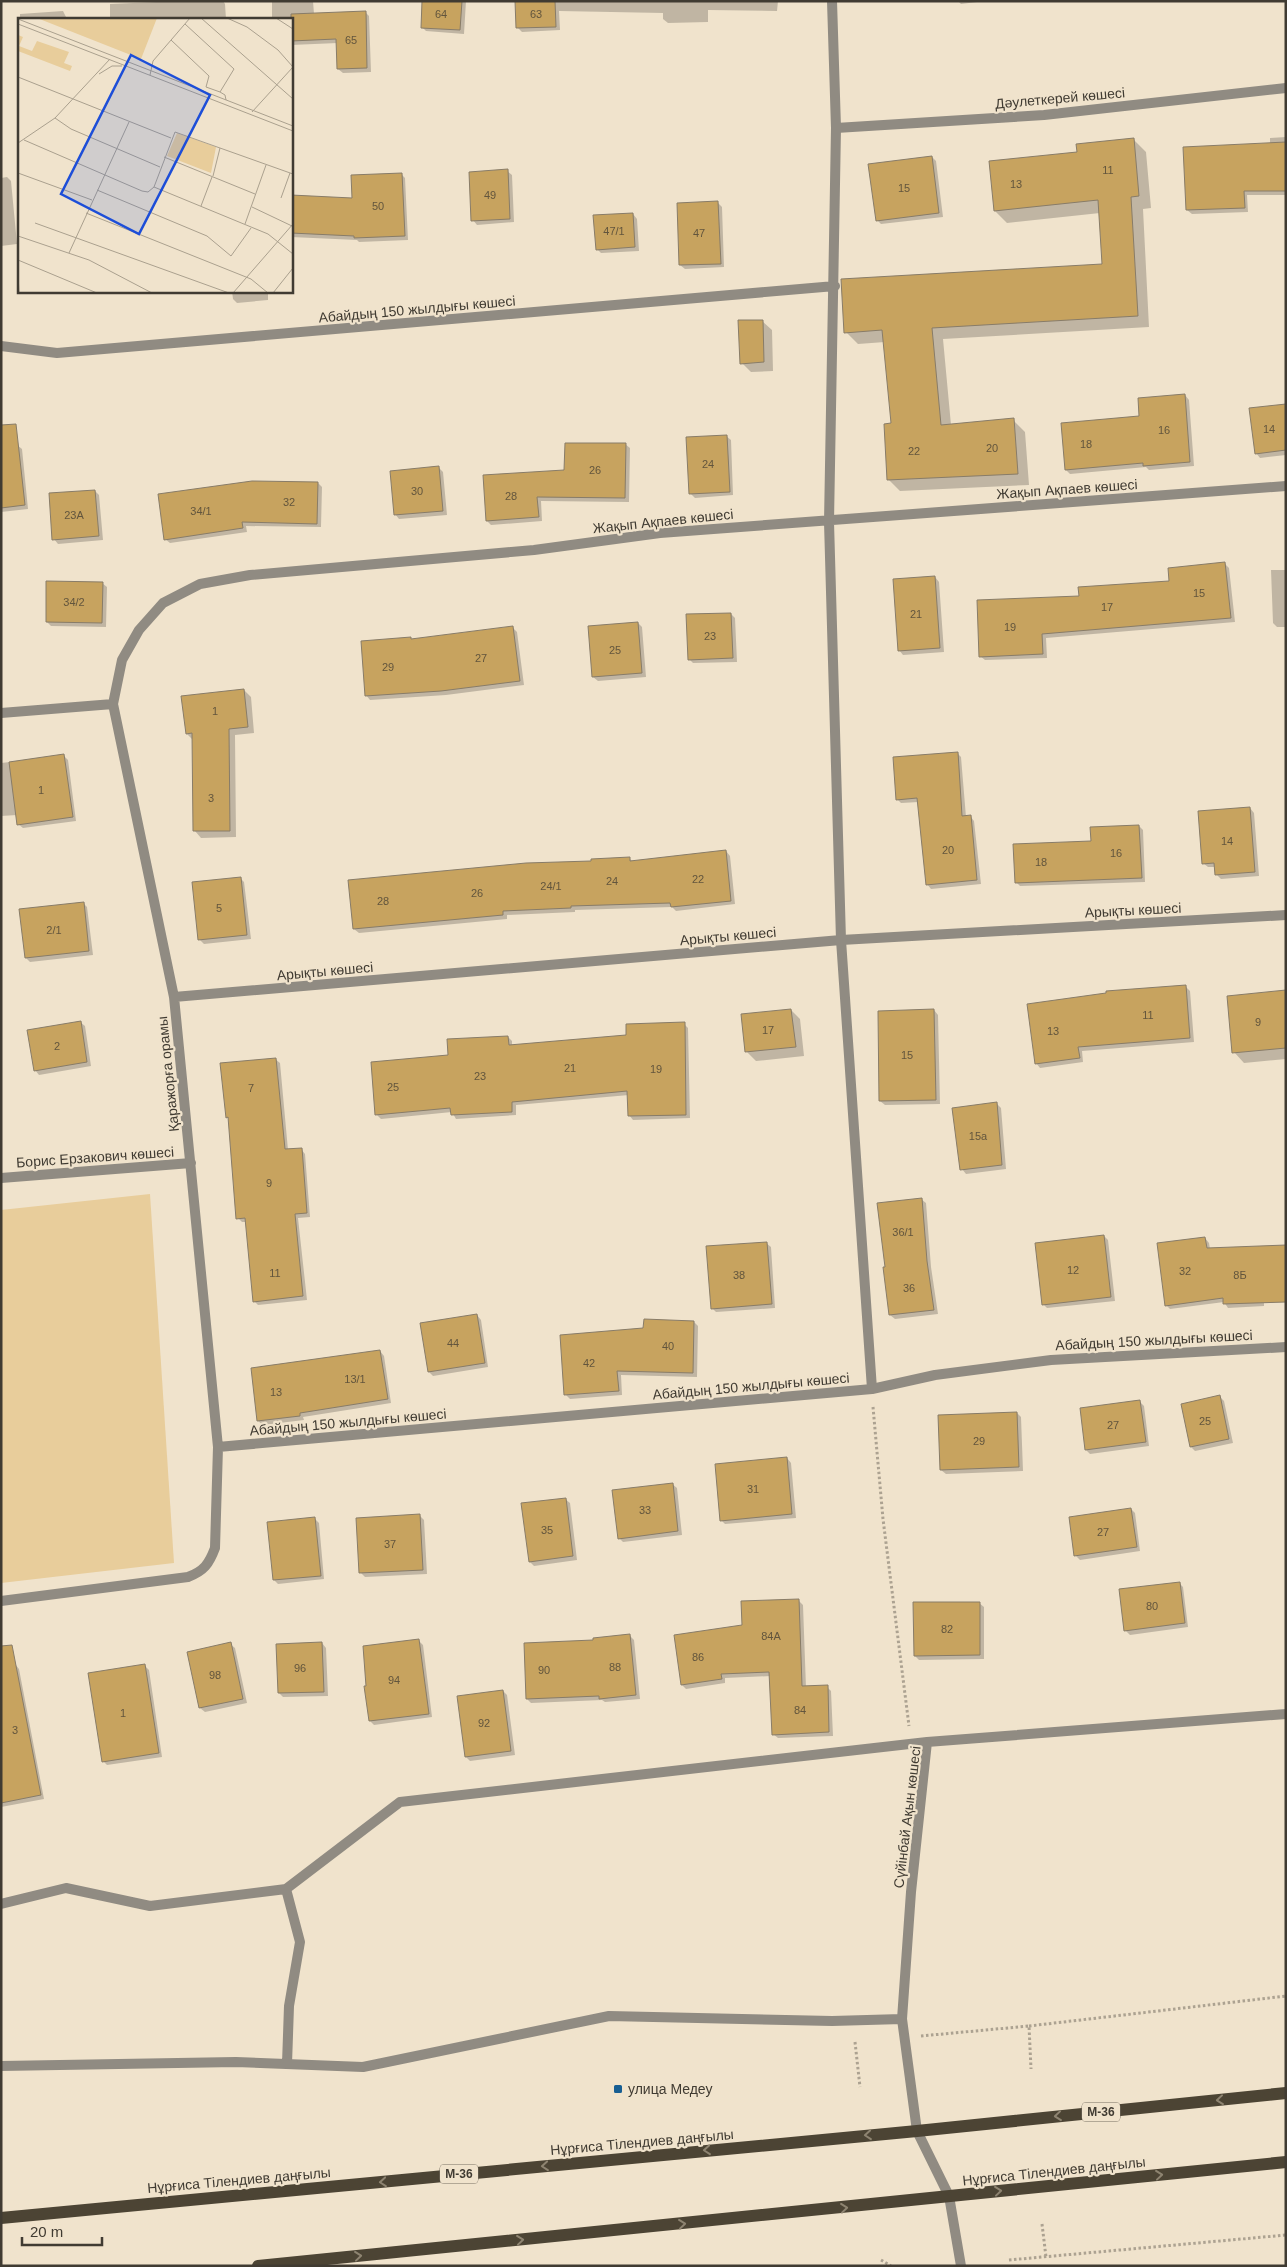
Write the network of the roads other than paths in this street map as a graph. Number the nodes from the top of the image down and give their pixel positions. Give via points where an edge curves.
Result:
1 (832, 1) edge
2 (1286, 88) edge
3 (836, 128) junction
4 (834, 286) junction
5 (1, 346) edge
6 (1286, 486) edge
7 (829, 522) junction
8 (113, 704) junction
9 (1, 713) edge
10 (1286, 916) edge
11 (841, 940) junction
12 (174, 998) junction
13 (191, 1163) junction
14 (1, 1178) edge
15 (1286, 1347) edge
16 (872, 1389) junction
17 (218, 1447) junction
18 (1, 1601) edge
19 (1286, 1714) edge
20 (927, 1742) junction
21 (286, 1889) junction
22 (1, 1904) edge
23 (902, 2019) junction
24 (286, 2064) junction
25 (1, 2066) edge
26 (1286, 2084) edge
27 (1286, 2093) edge
28 (1249, 2097) junction
29 (917, 2131) junction
30 (1286, 2162) edge
31 (949, 2196) junction
32 (1, 2218) edge
33 (258, 2266) edge
34 (961, 2266) edge

1 - 3 street
2 - 3 street, Дәулеткерей көшесі via 1044,115
3 - 4 street
4 - 5 street, Абайдың 150 жылдығы көшесі via 66,353
4 - 7 street
6 - 7 street, Жақып Ақпаев көшесі
7 - 8 street, Жақып Ақпаев көшесі via 660,533 534,550 250,575 200,584 163,603 138,630 122,660
7 - 11 street
8 - 9 street
8 - 12 street, Қаражорға орамы
10 - 11 street, Арықты көшесі
11 - 12 street, Арықты көшесі
11 - 16 street
12 - 13 street, Қаражорға орамы
13 - 14 street, Борис Ерзакович көшесі
13 - 17 street, Қаражорға орамы
15 - 16 street, Абайдың 150 жылдығы көшесі via 1051,1360 935,1375
16 - 17 street, Абайдың 150 жылдығы көшесі
17 - 18 street, Қаражорға орамы via 215,1548 210,1563 200,1572 188,1577
19 - 20 street, Сүйінбай Ақын көшесі
20 - 21 street via 400,1802
20 - 23 street, Сүйінбай Ақын көшесі
21 - 22 street via 150,1906 66,1888
21 - 24 street via 300,1942 289,2006
23 - 24 street via 832,2021 609,2016 363,2067
23 - 29 street, Сүйінбай Ақын көшесі
24 - 25 street
26 - 28 main road
27 - 28 main road, Нұрғиса Тілендиев даңғылы / M-36
28 -> 29 main road, Нұрғиса Тілендиев даңғылы / M-36
29 - 31 street, Сүйінбай Ақын көшесі
29 -> 32 main road, Нұрғиса Тілендиев даңғылы / M-36
31 -> 30 main road, Нұрғиса Тілендиев даңғылы
33 -> 31 main road, Нұрғиса Тілендиев даңғылы
31 - 34 street, Сүйінбай Ақын көшесі

